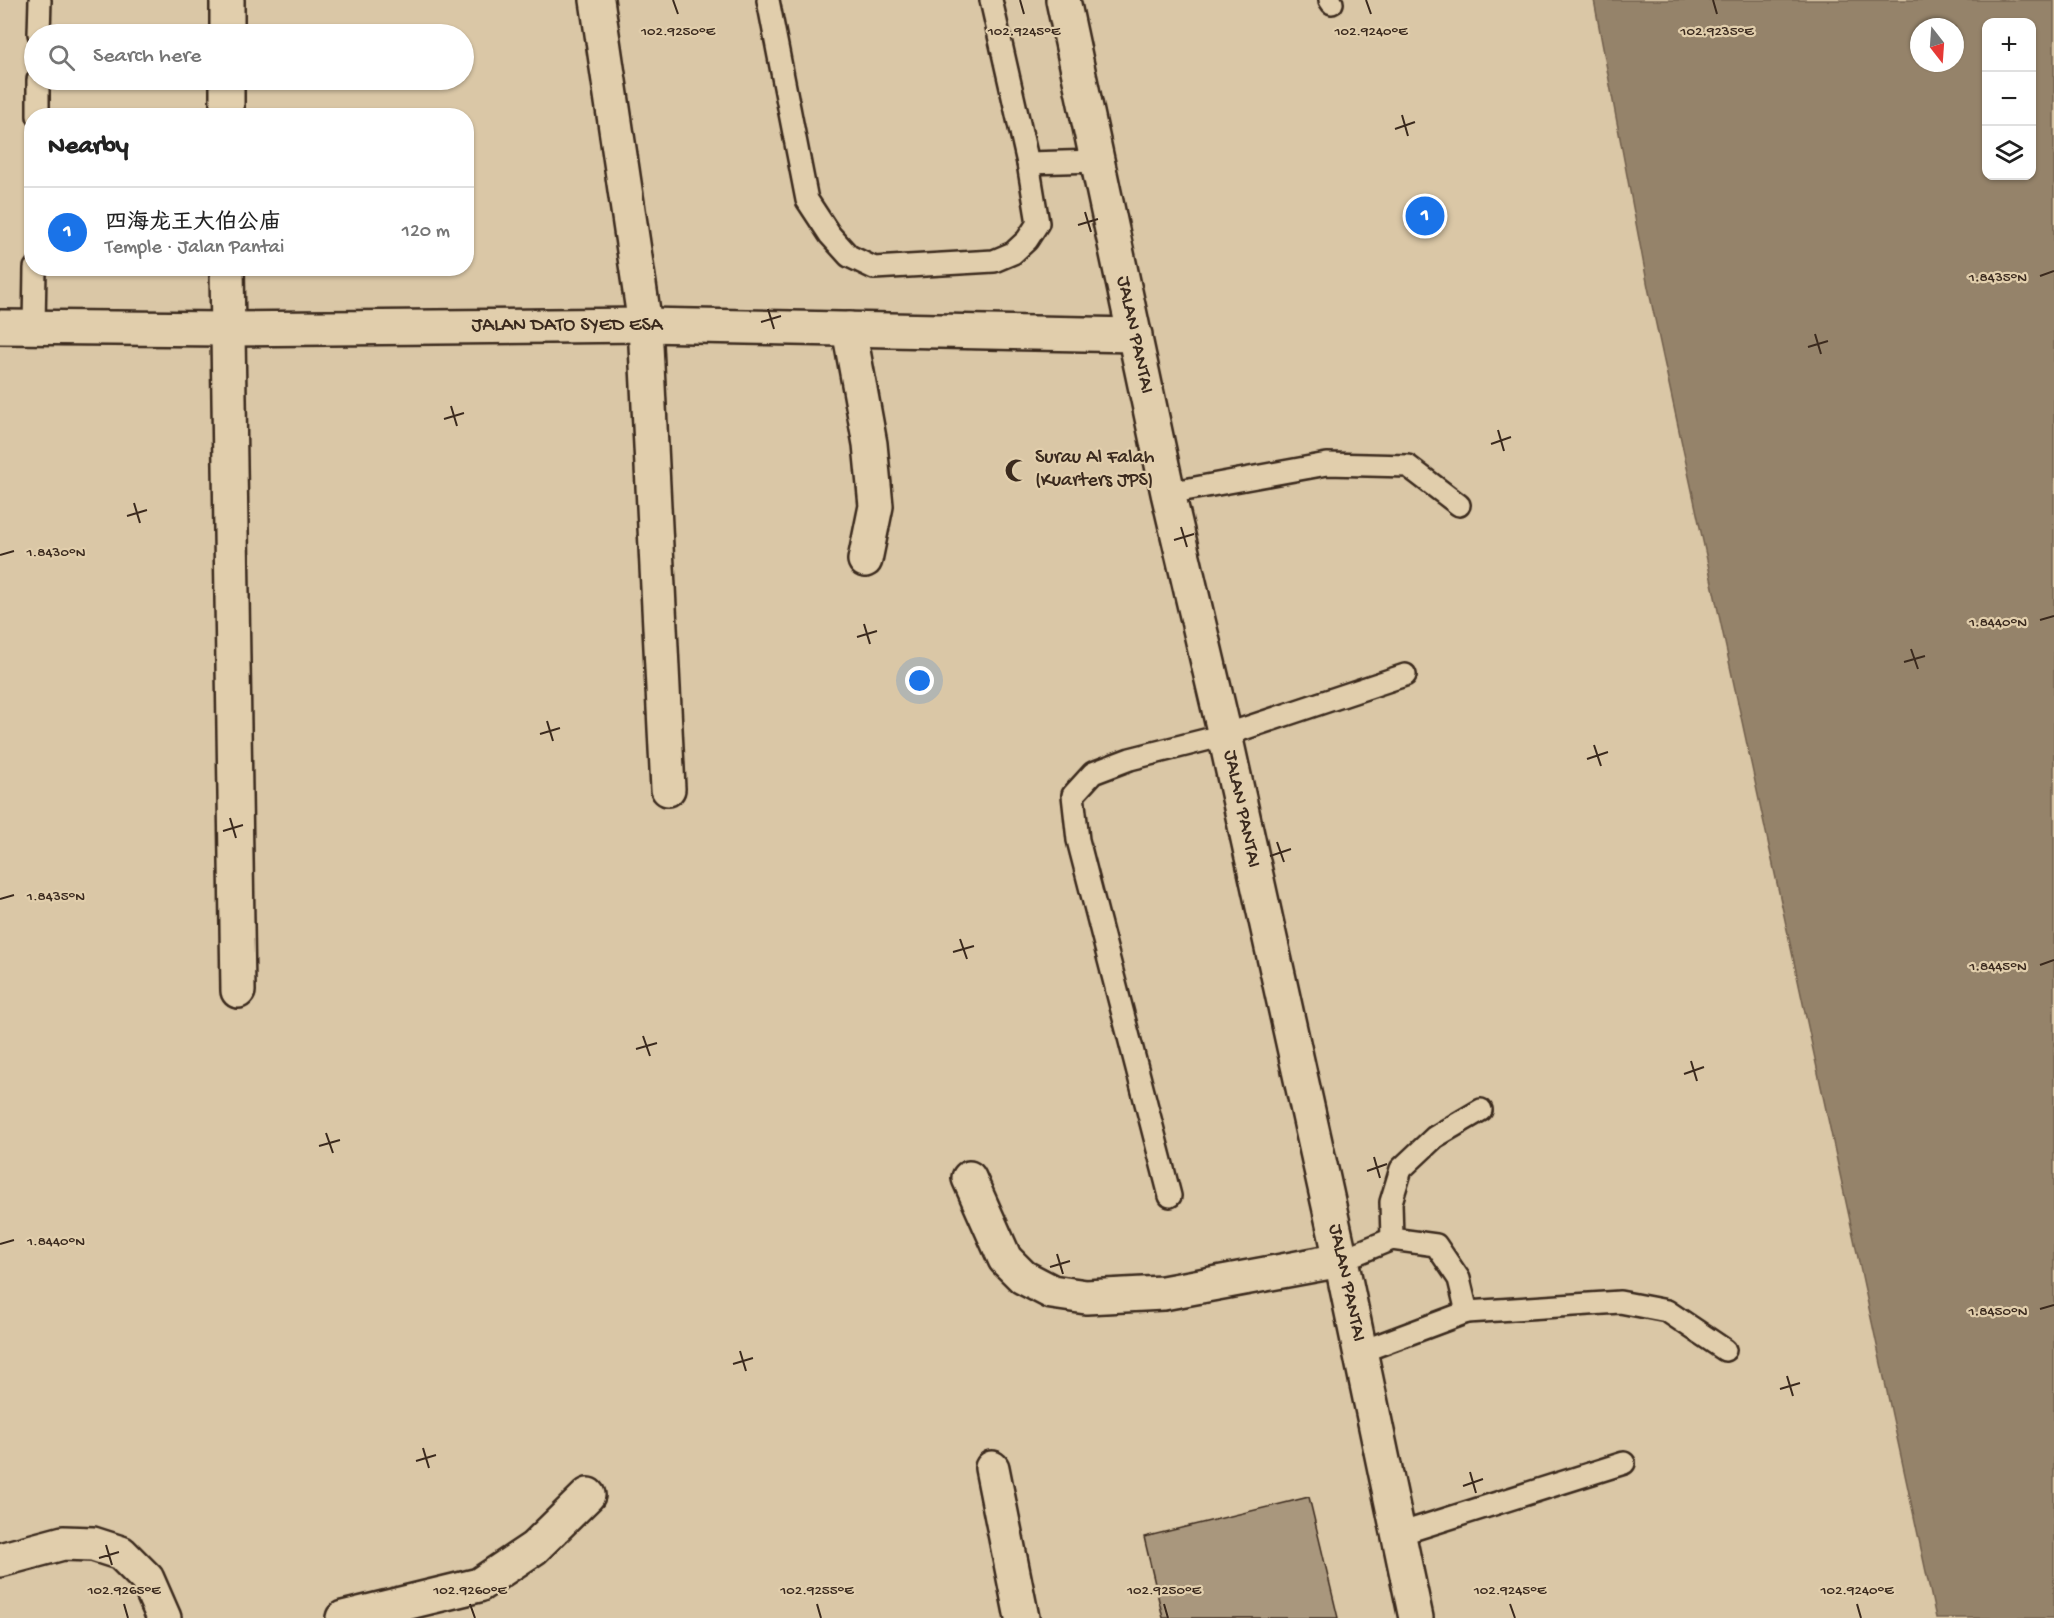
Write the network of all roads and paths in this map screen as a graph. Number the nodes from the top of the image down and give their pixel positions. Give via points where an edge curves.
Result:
1 (40, 0) edge
2 (227, 0) edge
3 (597, 0) edge
4 (768, 0) edge
5 (991, 0) edge
6 (1063, 0) edge
7 (39, 24) edge
8 (227, 24) edge
9 (38, 90) edge
10 (227, 90) edge
11 (38, 108) edge
12 (227, 108) edge
13 (1097, 161) junction
14 (1028, 163) junction
15 (35, 276) edge
16 (227, 276) edge
17 (645, 325) junction
18 (0, 327) edge
19 (34, 327) junction
20 (227, 329) junction
21 (849, 329) junction
22 (1135, 335) junction
23 (1168, 493) junction
24 (1459, 505) dead end
25 (865, 560) dead end
26 (1405, 675) dead end
27 (1225, 735) junction
28 (668, 789) dead end
29 (238, 990) dead end
30 (1481, 1110) dead end
31 (969, 1178) dead end
32 (1170, 1196) dead end
33 (1392, 1239) junction
34 (1341, 1260) junction
35 (1467, 1312) junction
36 (1725, 1350) dead end
37 (1360, 1352) junction
38 (1624, 1463) dead end
39 (992, 1468) dead end
40 (588, 1495) dead end
41 (1399, 1534) junction
42 (0, 1560) edge
43 (164, 1618) edge
44 (344, 1618) edge
45 (1023, 1618) edge
46 (1416, 1618) edge

1 - 7 lane
2 - 8 street
3 - 17 street
4 - 14 lane via 807,200 849,256 874,268 994,261 1013,253 1038,223
5 - 14 lane
6 - 13 street, JALAN PANTAI
9 - 11 lane
10 - 12 street
13 - 14 lane
13 - 22 street, JALAN PANTAI
15 - 19 lane
16 - 20 street
17 - 20 street, JALAN DATO SYED ESA
17 - 21 street, JALAN DATO SYED ESA
17 - 28 street
18 - 19 street, JALAN DATO SYED ESA
19 - 20 street, JALAN DATO SYED ESA
20 - 29 street
21 - 22 street, JALAN DATO SYED ESA
21 - 25 street via 870,444 876,506
22 - 23 street, JALAN PANTAI
23 - 24 lane via 1327,464 1408,466
23 - 27 street, JALAN PANTAI
26 - 27 lane
27 - 32 lane via 1120,762 1093,773 1073,795 1078,840
27 - 34 street, JALAN PANTAI
30 - 33 lane via 1436,1137 1401,1169 1391,1202
31 - 34 street via 1005,1258 1023,1277 1052,1292 1086,1297 1163,1293
33 - 34 lane
33 - 35 lane via 1436,1245 1459,1280
34 - 37 street, JALAN PANTAI
35 - 36 lane via 1620,1302 1667,1311
35 - 37 lane
37 - 41 street, JALAN PANTAI
38 - 41 lane
39 - 45 street
40 - 44 street via 534,1548 479,1585
41 - 46 street, JALAN PANTAI
42 - 43 street via 63,1543 93,1544 121,1553 147,1579

